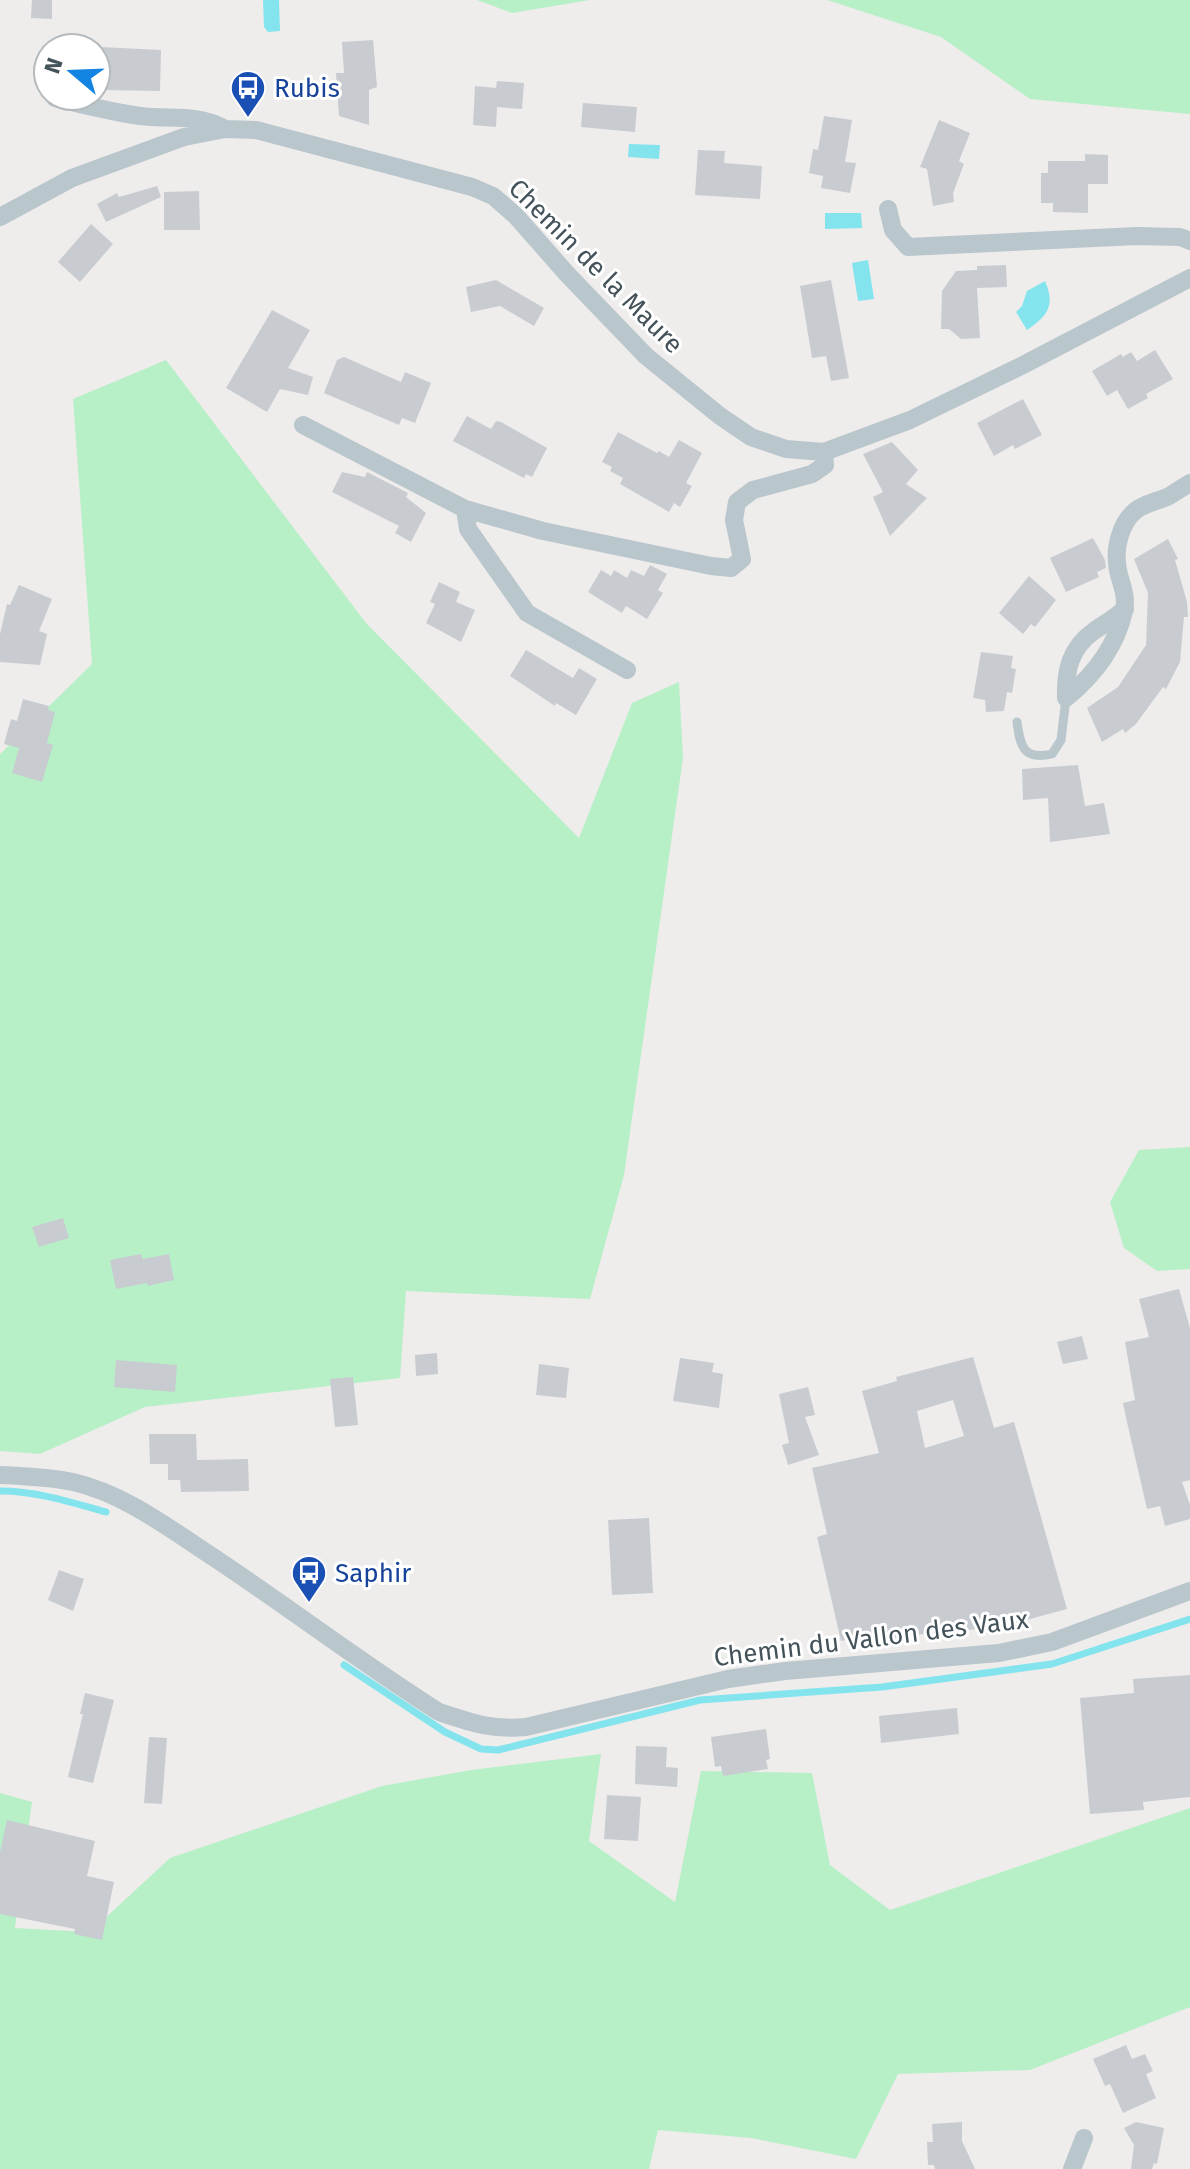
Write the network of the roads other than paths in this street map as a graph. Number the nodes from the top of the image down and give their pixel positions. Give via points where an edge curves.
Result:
1 (112, 110) edge
2 (225, 129) junction
3 (888, 209) dead end
4 (0, 217) edge
5 (1190, 241) edge
6 (1190, 278) edge
7 (303, 425) dead end
8 (824, 452) junction
9 (1190, 483) edge
10 (1181, 497) edge
11 (465, 509) junction
12 (1125, 609) junction
13 (627, 670) dead end
14 (1066, 698) junction
15 (1017, 722) dead end
16 (0, 1475) edge
17 (1190, 1591) edge
18 (1084, 2138) dead end
19 (1072, 2169) edge

1 - 2 street via 199,118
2 - 4 street, Chemin de la Maure via 184,137 72,178
2 - 8 street, Chemin de la Maure via 256,130 493,196 646,356 720,416 751,437 786,449
3 - 5 street via 893,230 908,247 1137,236
6 - 8 street, Chemin de la Maure via 910,420
7 - 11 street, Chemin de la Maure
8 - 11 street, Chemin de la Maure via 825,465 812,474 753,490 737,502 734,520 742,559 731,568 543,531
9 - 10 street
10 - 12 street via 1135,511 1123,528 1117,564
11 - 13 street via 468,529 527,613
12 - 14 street via 1102,660
12 - 14 street via 1092,632 1073,655 1065,675
14 - 15 lane via 1061,740 1052,754 1028,753 1020,743
16 - 17 street, Chemin du Vallon des Vaux via 74,1482 104,1492 230,1568 439,1712 501,1729 728,1679 999,1653 1052,1642
18 - 19 street

